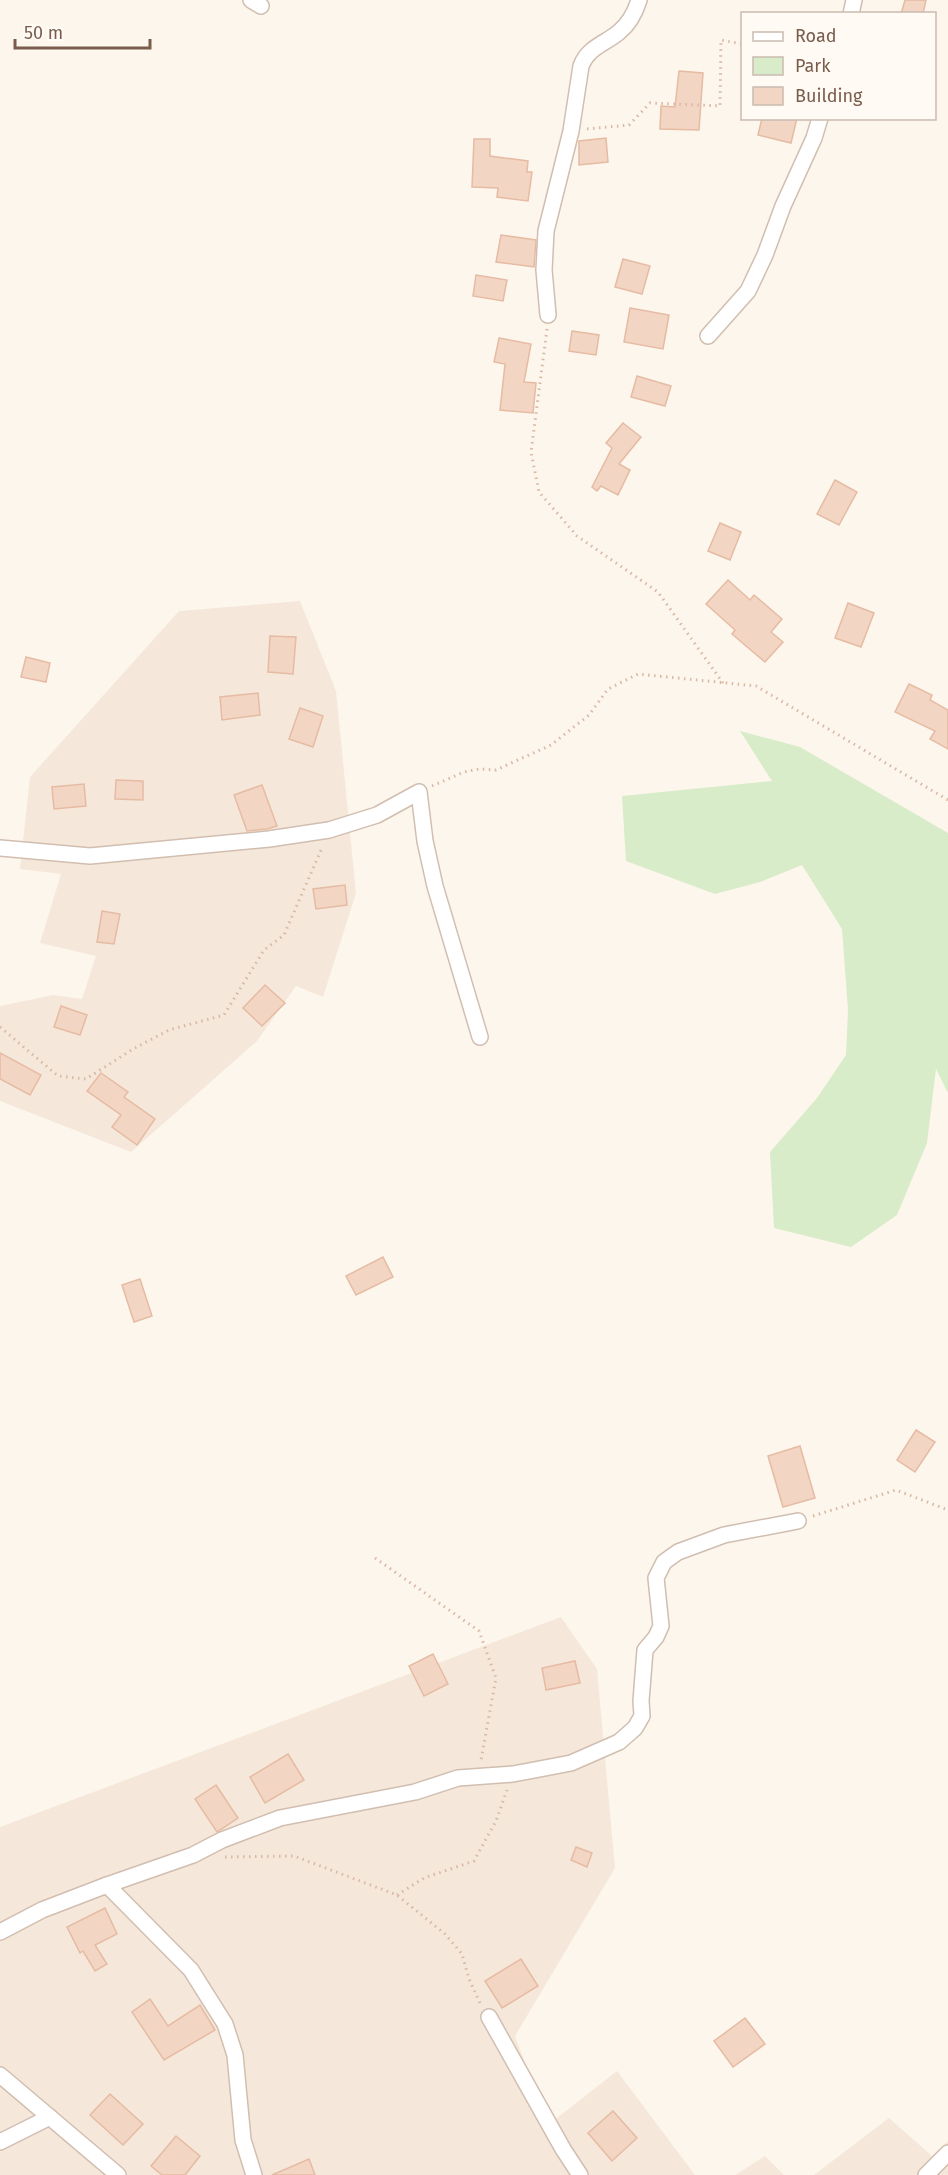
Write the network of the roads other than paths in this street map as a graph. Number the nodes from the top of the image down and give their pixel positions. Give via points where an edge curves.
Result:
1 (639, 0) edge
2 (819, 120) edge
3 (548, 315) road end
4 (708, 336) dead end
5 (0, 848) edge
6 (480, 1037) dead end
7 (798, 1521) road end
8 (107, 1885) junction
9 (0, 1932) edge
10 (489, 2018) road end
11 (0, 2075) edge
12 (50, 2117) junction
13 (0, 2142) edge
14 (948, 2153) edge
15 (118, 2175) edge
16 (254, 2175) edge
17 (580, 2175) edge
18 (926, 2175) edge

1 - 3 street via 634,16 620,32 585,57 546,231
2 - 4 street via 748,291
5 - 6 street via 90,856 268,839 329,830 377,815 419,792 435,886
7 - 8 street via 724,1535 678,1552 664,1562 657,1578 661,1626 645,1650 642,1716 619,1742 570,1763 513,1774 458,1778 386,1799 280,1818 222,1840 194,1856
8 - 9 street via 42,1910
8 - 16 street via 191,1970 225,2025 235,2055 243,2140
10 - 17 street
11 - 12 street
12 - 13 street
12 - 15 street
14 - 18 street

